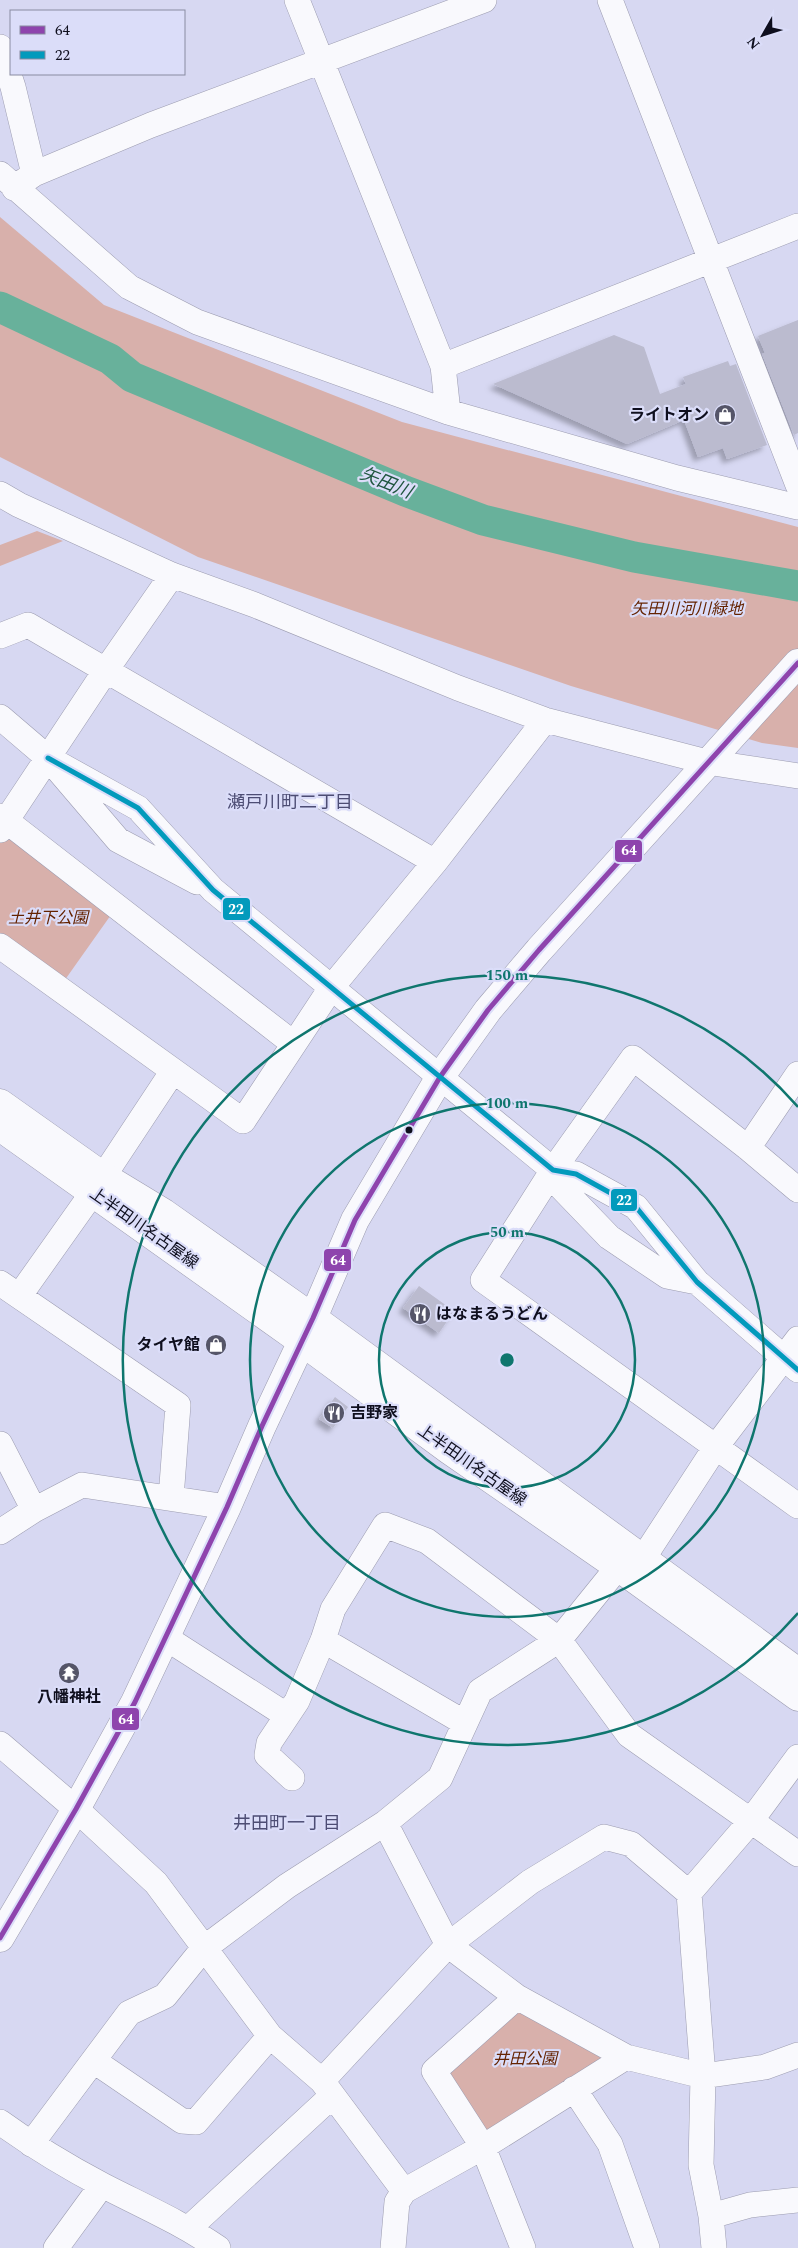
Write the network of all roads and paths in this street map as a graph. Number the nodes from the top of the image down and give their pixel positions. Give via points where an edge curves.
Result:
1 (297, 0) edge
2 (484, 0) edge
3 (610, 0) edge
4 (0, 47) edge
5 (320, 61) junction
6 (16, 179) edge
7 (798, 226) edge
8 (712, 260) junction
9 (442, 366) junction
10 (448, 412) junction
11 (798, 484) edge
12 (0, 494) edge
13 (798, 507) edge
14 (172, 575) junction
15 (0, 636) edge
16 (798, 663) edge
17 (106, 670) junction
18 (0, 717) edge
19 (545, 720) junction
20 (48, 758) junction
21 (710, 759) junction
22 (798, 776) edge
23 (2, 823) edge
24 (435, 862) junction
25 (213, 890) junction
26 (0, 946) edge
27 (331, 988) junction
28 (294, 1044) junction
29 (173, 1071) junction
30 (798, 1074) edge
31 (440, 1077) junction
32 (0, 1104) edge
33 (0, 1127) edge
34 (748, 1148) junction
35 (554, 1170) junction
36 (98, 1184) junction
37 (798, 1190) edge
38 (697, 1282) junction
39 (10, 1289) edge
40 (307, 1329) junction
41 (793, 1356) edge
42 (0, 1444) edge
43 (715, 1448) junction
44 (171, 1498) junction
45 (798, 1506) edge
46 (227, 1507) junction
47 (34, 1510) junction
48 (0, 1532) edge
49 (630, 1564) junction
50 (166, 1638) junction
51 (323, 1640) junction
52 (559, 1640) junction
53 (798, 1672) edge
54 (798, 1698) edge
55 (286, 1715) junction
56 (465, 1723) junction
57 (0, 1744) edge
58 (798, 1757) edge
59 (292, 1778) dead end
60 (76, 1809) junction
61 (750, 1822) junction
62 (385, 1823) junction
63 (798, 1854) edge
64 (689, 1893) junction
65 (0, 1938) edge
66 (448, 1945) junction
67 (204, 1949) junction
68 (517, 1997) junction
69 (270, 2036) junction
70 (798, 2055) edge
71 (626, 2057) junction
72 (94, 2061) junction
73 (702, 2076) junction
74 (327, 2089) junction
75 (574, 2089) junction
76 (0, 2122) edge
77 (31, 2144) junction
78 (483, 2147) junction
79 (102, 2185) junction
80 (404, 2192) junction
81 (798, 2200) edge
82 (711, 2216) junction
83 (189, 2228) junction
84 (56, 2248) edge
85 (218, 2248) edge
86 (393, 2248) edge
87 (522, 2248) edge
88 (647, 2248) edge
89 (714, 2248) edge

1 - 5 street
2 - 5 street
3 - 8 street
4 - 6 street via 12,87
5 - 6 street
5 - 9 street
6 - 10 street via 129,287 197,322
7 - 8 street
8 - 9 street
8 - 11 street
9 - 10 street
10 - 13 street via 677,478
12 - 14 street
14 - 17 street
14 - 19 street via 255,604 458,688
15 - 17 street via 28,625
16 - 21 main road
17 - 20 street
17 - 24 street
18 - 20 street
19 - 21 street
19 - 24 street
20 - 23 street
20 - 25 street via 138,808
20 - 25 street via 118,840
21 - 22 street
21 - 31 main road via 488,1010
23 - 28 street
24 - 27 street
25 - 27 street
26 - 29 street
27 - 28 street
27 - 31 street
28 - 29 street via 244,1121
29 - 36 street
30 - 34 street
31 - 35 street
31 - 40 main road via 355,1220
32 - 36 main road, 上半田川名古屋線
33 - 36 main road, 上半田川名古屋線
34 - 35 street via 633,1058
34 - 37 street
35 - 38 street via 576,1174 636,1207
35 - 38 street via 558,1184 609,1237 667,1276
35 - 43 street via 483,1280
36 - 39 street
36 - 40 main road, 上半田川名古屋線
38 - 41 street
39 - 44 street via 178,1405
40 - 46 main road
40 - 49 main road, 上半田川名古屋線 via 449,1450
41 - 43 street
42 - 47 street
43 - 45 street
43 - 49 street
44 - 46 street
44 - 47 street via 82,1485
46 - 50 main road
47 - 48 street
49 - 52 street
49 - 53 main road, 上半田川名古屋線
49 - 54 main road, 上半田川名古屋線
50 - 55 street
50 - 60 main road
51 - 52 street via 333,1610 384,1525 426,1541
51 - 55 street via 298,1701
51 - 56 street
52 - 56 street via 480,1691
52 - 61 street via 630,1735
55 - 59 street via 269,1743 267,1755
56 - 62 street via 440,1778
57 - 60 street
58 - 61 street
60 - 65 main road
60 - 67 street via 156,1883
61 - 63 street
61 - 64 street
62 - 66 street
62 - 67 street via 287,1886
64 - 66 street via 631,1844 604,1837 530,1882
64 - 73 street
66 - 68 street
66 - 74 street
67 - 69 street
67 - 72 street via 165,1996 129,2013
68 - 71 street
68 - 78 street via 434,2071
69 - 72 street via 196,2122 182,2121
69 - 74 street
70 - 73 street via 765,2067
71 - 73 street
71 - 75 street
72 - 77 street
73 - 82 street via 701,2164
74 - 80 street
74 - 83 street
75 - 78 street
75 - 88 street via 610,2144
76 - 77 street
77 - 79 street
78 - 80 street
78 - 87 street
79 - 83 street
79 - 84 street
80 - 86 street via 397,2202
81 - 82 street via 750,2205
82 - 89 street
83 - 85 street

